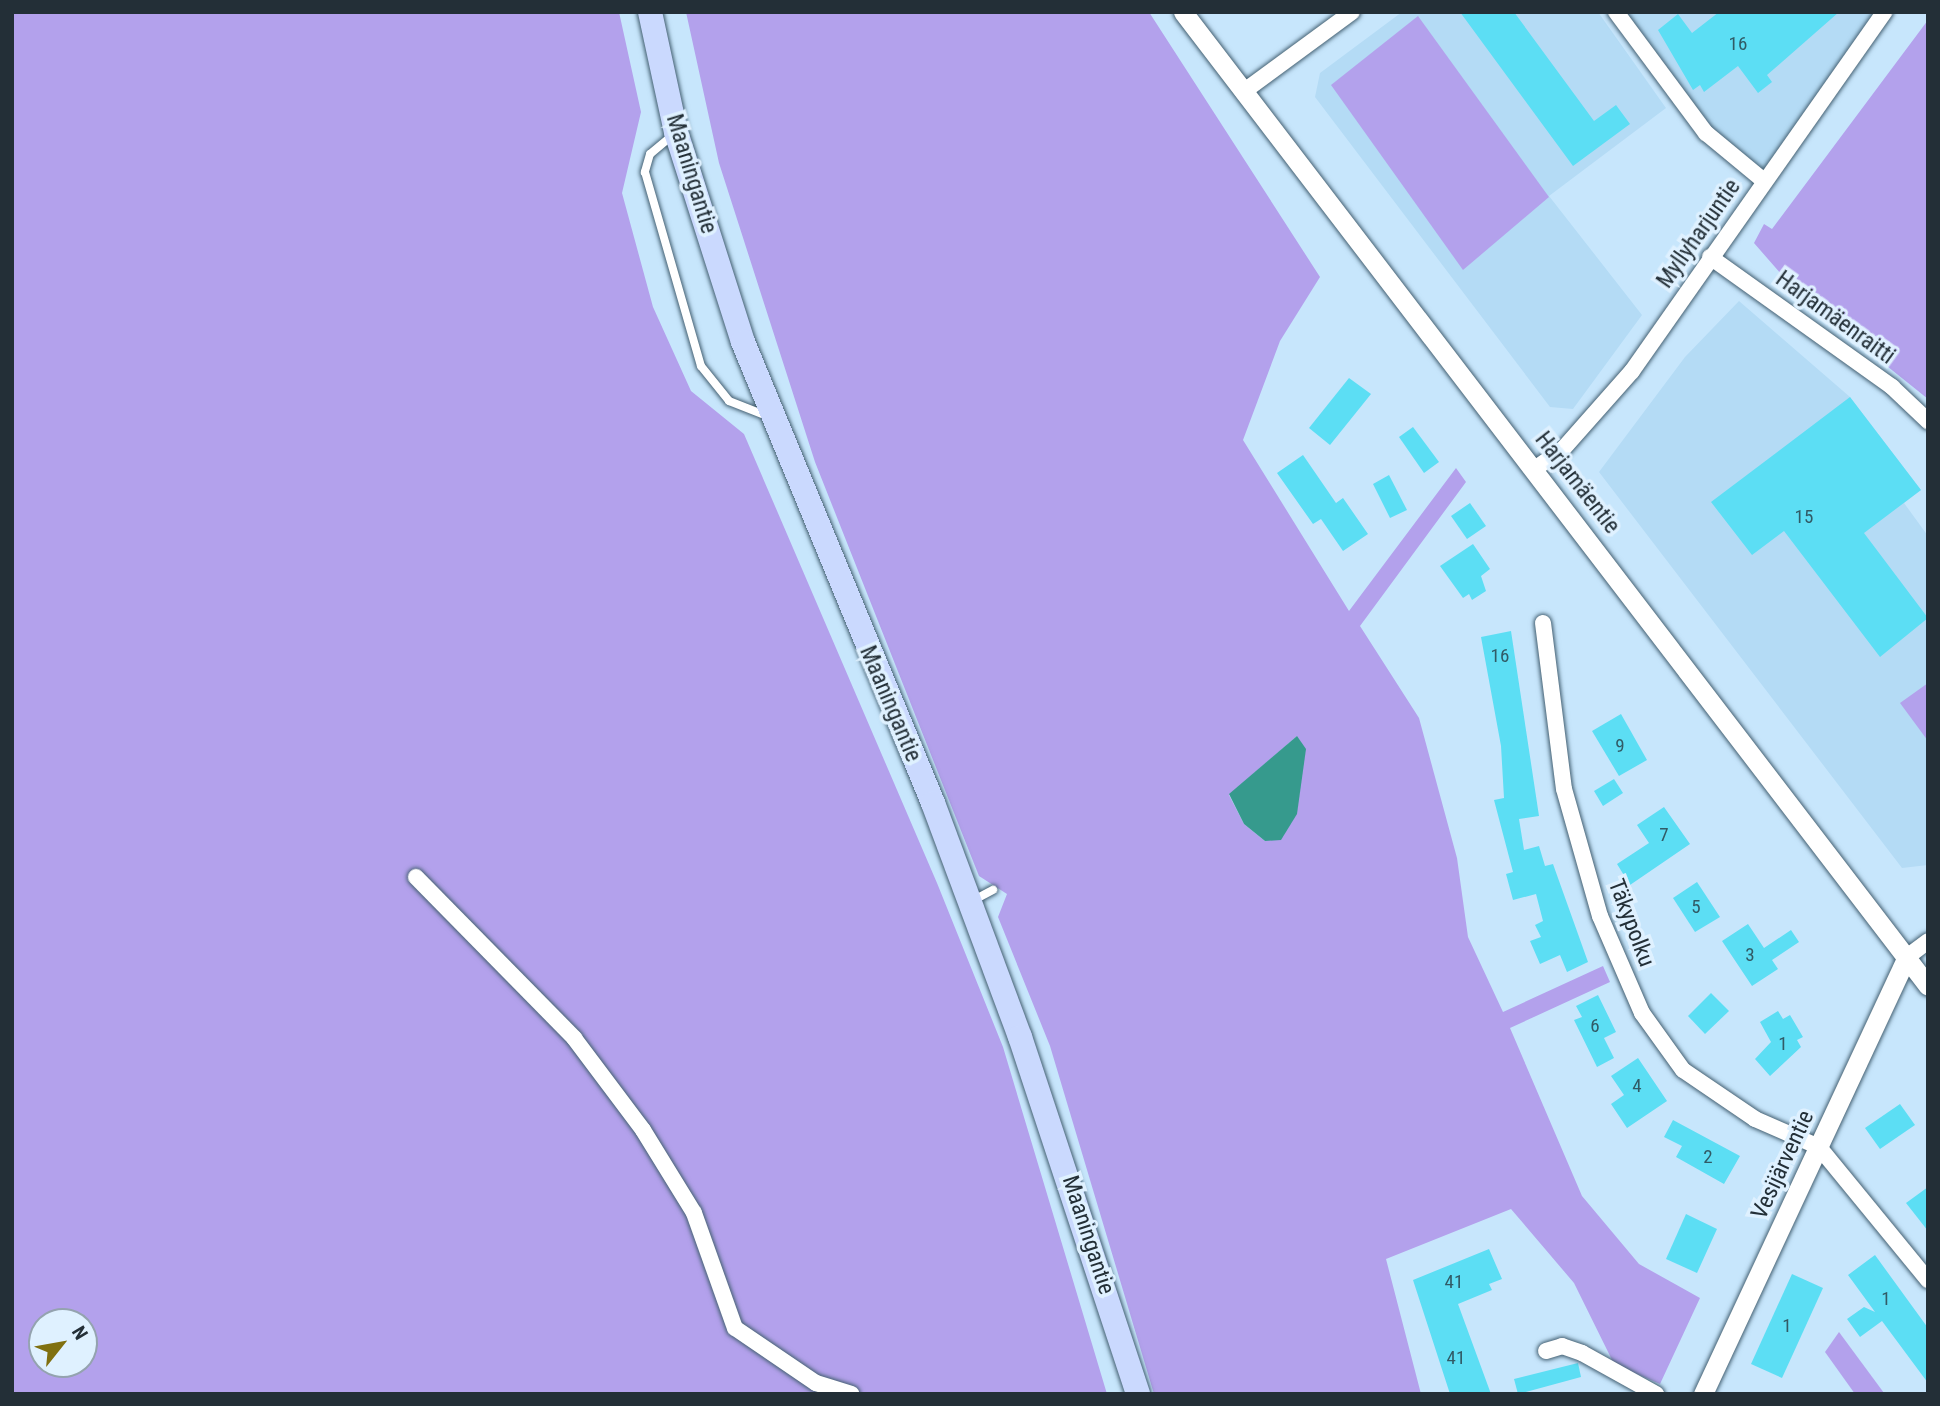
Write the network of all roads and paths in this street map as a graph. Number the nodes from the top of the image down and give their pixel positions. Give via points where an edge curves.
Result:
1 (650, 12) edge
2 (1182, 12) edge
3 (1352, 12) edge
4 (1616, 12) edge
5 (1884, 12) edge
6 (1243, 92) junction
7 (676, 132) junction
8 (1765, 181) junction
9 (1710, 257) junction
10 (770, 417) junction
11 (1928, 421) edge
12 (1536, 468) junction
13 (1543, 623) dead end
14 (416, 877) dead end
15 (993, 890) dead end
16 (970, 903) junction
17 (1928, 941) edge
18 (1907, 957) junction
19 (1928, 986) edge
20 (1819, 1147) junction
21 (1928, 1279) edge
22 (1546, 1351) dead end
23 (851, 1394) edge
24 (1138, 1394) edge
25 (1656, 1394) edge
26 (1703, 1394) edge

1 - 7 main road, Maaningantie
2 - 6 street, Harjamäentie
3 - 6 street
4 - 8 street via 1706,133
5 - 8 street, Myllyharjuntie
6 - 12 street, Harjamäentie
7 - 10 main road, Maaningantie
7 - 10 lane via 650,154 645,172 701,366 729,401
8 - 9 street, Myllyharjuntie
9 - 11 street, Harjamäenraitti via 1881,380
9 - 12 street, Myllyharjuntie via 1632,370 1563,449
10 - 16 main road, Maaningantie
12 - 18 street, Harjamäentie
13 - 20 street, Täkypolku via 1564,789 1600,916 1642,1013 1683,1070 1755,1119
14 - 23 street via 574,1038 636,1120 694,1213 734,1328 816,1383
15 - 16 lane
16 - 24 main road, Maaningantie
17 - 18 street
18 - 19 street, Harjamäentie
18 - 20 street, Vesijärventie
20 - 21 street
20 - 26 street, Vesijärventie
22 - 25 street via 1562,1346 1583,1353

